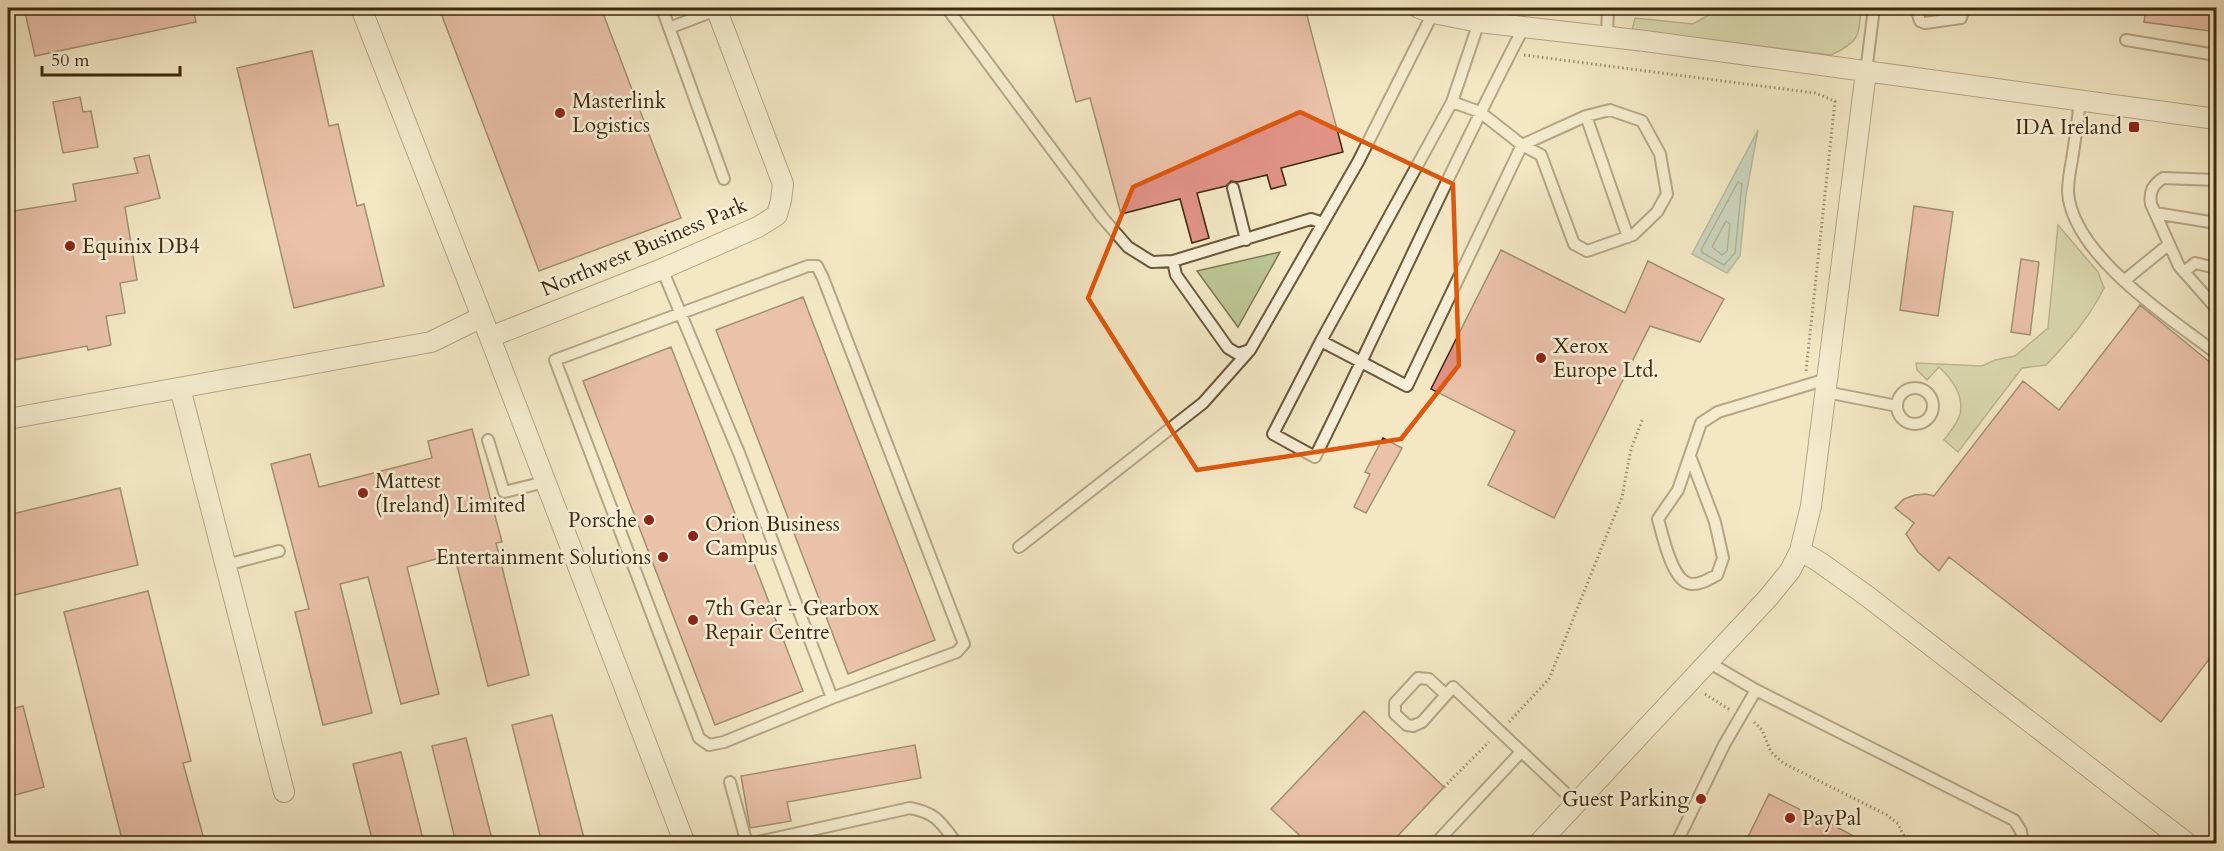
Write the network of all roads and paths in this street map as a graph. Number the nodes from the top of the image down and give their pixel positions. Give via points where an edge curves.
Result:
1 (361, 8) edge
2 (662, 8) edge
3 (947, 8) edge
4 (1608, 8) edge
5 (1874, 8) edge
6 (1916, 8) edge
7 (1964, 8) edge
8 (716, 9) edge
9 (1426, 10) edge
10 (1479, 22) junction
11 (1524, 27) junction
12 (669, 28) junction
13 (1606, 37) junction
14 (2126, 40) dead end
15 (1510, 54) junction
16 (2217, 55) edge
17 (1866, 72) junction
18 (2080, 100) junction
19 (1452, 102) junction
20 (1479, 112) junction
21 (1586, 116) junction
22 (2217, 118) edge
23 (1522, 145) junction
24 (724, 179) dead end
25 (2217, 180) edge
26 (1233, 188) dead end
27 (2155, 213) junction
28 (1323, 223) junction
29 (2217, 223) edge
30 (1628, 237) junction
31 (1246, 240) junction
32 (2168, 245) junction
33 (1173, 261) junction
34 (662, 268) junction
35 (2217, 268) edge
36 (2184, 272) junction
37 (2125, 280) junction
38 (2217, 309) edge
39 (681, 311) junction
40 (482, 317) junction
41 (490, 337) junction
42 (1321, 340) junction
43 (1250, 350) junction
44 (2217, 353) edge
45 (1363, 361) junction
46 (1827, 385) junction
47 (1804, 386) junction
48 (180, 388) junction
49 (1897, 406) dead end
50 (1643, 418) dead end
51 (8, 419) edge
52 (488, 440) dead end
53 (1690, 456) junction
54 (545, 482) junction
55 (1019, 547) dead end
56 (279, 551) dead end
57 (1800, 551) junction
58 (226, 565) junction
59 (1708, 662) junction
60 (1689, 682) junction
61 (1756, 690) junction
62 (1446, 695) junction
63 (831, 698) junction
64 (1741, 716) junction
65 (1500, 731) junction
66 (1521, 752) junction
67 (730, 782) dead end
68 (1444, 787) dead end
69 (284, 792) dead end
70 (1576, 803) junction
71 (685, 843) edge
72 (748, 843) edge
73 (957, 843) edge
74 (1435, 843) edge
75 (1538, 843) edge
76 (1676, 843) edge
77 (1908, 843) edge
78 (2023, 843) edge
79 (2188, 843) edge

1 - 40 street
2 - 12 lane
3 - 33 lane via 1128,247 1152,262
4 - 13 lane
5 - 17 lane
6 - 7 lane via 1920,21 1925,23 1961,18
8 - 12 lane
8 - 34 street, Northwest Business Park via 783,184 782,200 777,215 758,227
9 - 10 street
9 - 28 lane via 1358,162
10 - 11 street
10 - 19 lane
11 - 13 street
11 - 15 lane
12 - 24 lane
13 - 17 street
14 - 16 lane
15 - 20 lane
15 - 47 path via 1815,93 1835,102
17 - 18 street
17 - 46 street
18 - 22 street
18 - 37 lane via 2068,191 2071,208 2084,236
19 - 20 lane
19 - 42 lane
20 - 23 lane
20 - 45 lane
21 - 23 lane
21 - 30 lane
21 - 30 lane via 1610,110 1642,121 1659,154 1667,194 1657,212
23 - 30 lane via 1541,155 1574,244 1587,251
23 - 45 lane via 1407,386
25 - 27 lane via 2163,178 2150,194
26 - 31 lane
27 - 29 lane
27 - 32 lane
28 - 31 lane via 1311,219
28 - 43 lane
31 - 33 lane
32 - 36 lane
32 - 37 lane
33 - 43 lane via 1176,275 1228,348 1238,354
34 - 39 lane
34 - 41 street, Northwest Business Park
35 - 36 lane via 2195,263
36 - 38 lane
37 - 44 lane
39 - 63 lane
39 - 63 lane via 555,360 699,738 709,744 724,742
39 - 63 lane via 808,266 817,266 827,287 964,644 957,652
40 - 41 street
40 - 48 street via 431,342
41 - 54 street
42 - 45 lane
42 - 45 lane via 1274,434 1315,457
43 - 55 lane via 1203,403
46 - 47 lane
46 - 49 lane
46 - 57 street via 1811,506
47 - 53 lane via 1718,412 1701,423
48 - 51 street
48 - 58 street
50 - 65 path via 1631,449 1622,497 1549,679
52 - 54 lane via 504,492
53 - 53 lane via 1678,490 1658,519 1676,575 1687,584 1698,584 1717,575 1723,558 1715,522
54 - 71 street
56 - 58 lane
57 - 59 street via 1790,571
57 - 79 street via 1867,596
58 - 69 street
59 - 60 street
59 - 61 lane
60 - 64 path
60 - 70 street
61 - 64 lane
61 - 78 lane via 2014,820
62 - 62 lane via 1418,725 1407,724 1395,714 1395,703 1418,678 1429,679
62 - 65 lane via 1453,687
64 - 76 lane
64 - 77 path via 1756,723 1771,752 1783,763 1887,815 1898,824
65 - 66 lane
65 - 68 path
66 - 70 lane
66 - 74 lane
67 - 72 lane
70 - 75 street
72 - 73 lane via 910,808 935,816

